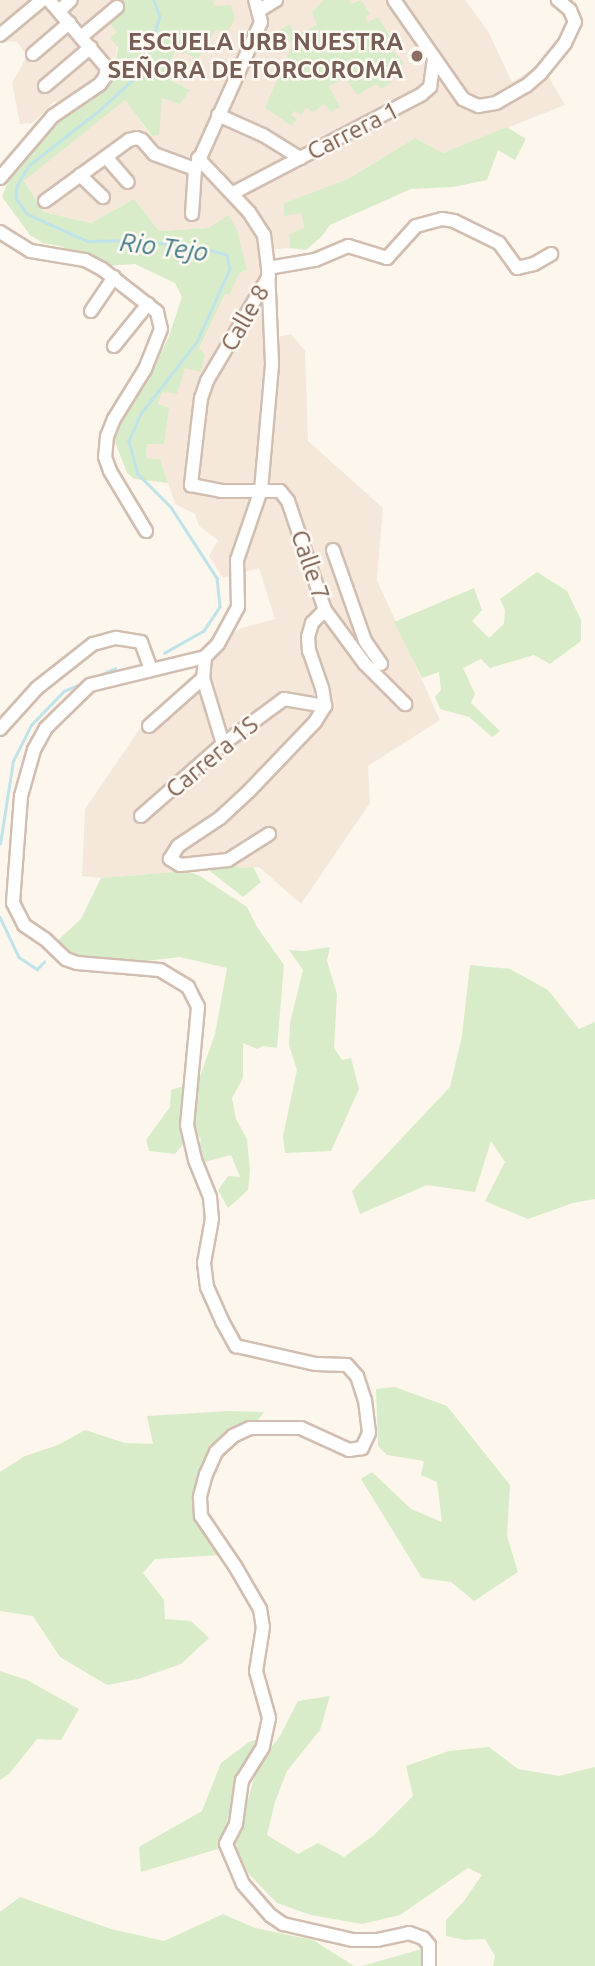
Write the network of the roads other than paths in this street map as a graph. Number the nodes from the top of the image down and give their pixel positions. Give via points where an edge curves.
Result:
1 (42, 0) edge
2 (49, 0) edge
3 (71, 0) edge
4 (276, 0) edge
5 (394, 0) edge
6 (558, 0) edge
7 (117, 6) dead end
8 (59, 11) junction
9 (258, 11) edge
10 (69, 23) junction
11 (0, 34) edge
12 (81, 37) junction
13 (91, 47) junction
14 (33, 54) dead end
15 (434, 60) junction
16 (45, 86) dead end
17 (218, 115) junction
18 (106, 157) junction
19 (300, 158) junction
20 (196, 163) junction
21 (80, 175) junction
22 (0, 178) edge
23 (128, 182) dead end
24 (233, 193) junction
25 (103, 197) dead end
26 (45, 201) dead end
27 (192, 214) dead end
28 (0, 232) edge
29 (551, 254) dead end
30 (269, 272) junction
31 (114, 277) junction
32 (148, 304) junction
33 (91, 311) dead end
34 (114, 346) dead end
35 (191, 485) joint
36 (261, 490) junction
37 (146, 531) dead end
38 (333, 550) dead end
39 (325, 610) junction
40 (342, 631) junction
41 (365, 641) junction
42 (205, 657) junction
43 (381, 664) dead end
44 (151, 669) junction
45 (203, 678) junction
46 (405, 704) dead end
47 (325, 706) junction
48 (149, 726) dead end
49 (0, 729) edge
50 (223, 744) junction
51 (141, 816) dead end
52 (270, 834) dead end
53 (429, 1966) edge

1 - 11 street
2 - 8 street
3 - 8 street
4 - 9 street
5 - 15 street
6 - 15 street via 575,22 565,43 540,74 496,103 478,106 463,99
7 - 12 street
8 - 10 street
9 - 17 street
10 - 12 street
10 - 14 street
12 - 13 street
13 - 16 street
13 - 22 street via 107,68 105,77 53,116
15 - 19 street, Carrera 1 via 430,87 422,94
17 - 19 street
17 - 20 street
18 - 20 street via 136,138 154,155
18 - 21 street
18 - 23 street
19 - 24 street, Carrera 1
20 - 24 street
20 - 27 street
21 - 25 street
21 - 26 street
24 - 30 street via 264,235
28 - 31 street via 31,251 85,260
29 - 30 street via 517,268 499,243 442,219 416,226 387,258 348,246
30 - 35 street, Calle 8 via 207,381
30 - 36 street, Calle 8 via 272,365
31 - 32 street
31 - 33 street
32 - 34 street
32 - 37 street via 157,312 161,329 145,369 114,419 105,457
35 - 36 street, Calle 7 via 221,491
36 - 39 street, Calle 7 via 280,491 288,501
36 - 42 street, Calle 8 via 237,560 238,607 218,644
38 - 41 street
39 - 40 street, Calle 7
39 - 47 street via 312,624 309,651
40 - 41 street
40 - 46 street, Calle 7 via 365,664
41 - 43 street
42 - 44 street
42 - 45 street
44 - 49 street via 141,642 116,638 93,644 37,688
44 - 53 street via 90,685 46,728 34,750 21,796 13,903 24,925 66,959 160,970 188,986 198,1007 187,1125 210,1197 212,1219 204,1263 207,1287 236,1346 316,1364 347,1365 357,1376 369,1433 362,1448 349,1450 301,1428 250,1428 216,1452 206,1474 201,1516 260,1609 256,1671 269,1718 263,1747 242,1780 236,1824 226,1844 243,1884 283,1924 353,1940 409,1933 429,1945
45 - 48 street
45 - 50 street
47 - 50 street, Carrera 1S via 284,699
47 - 52 street via 250,790 220,818 178,846 170,859 180,865 228,860
50 - 51 street, Carrera 1S

